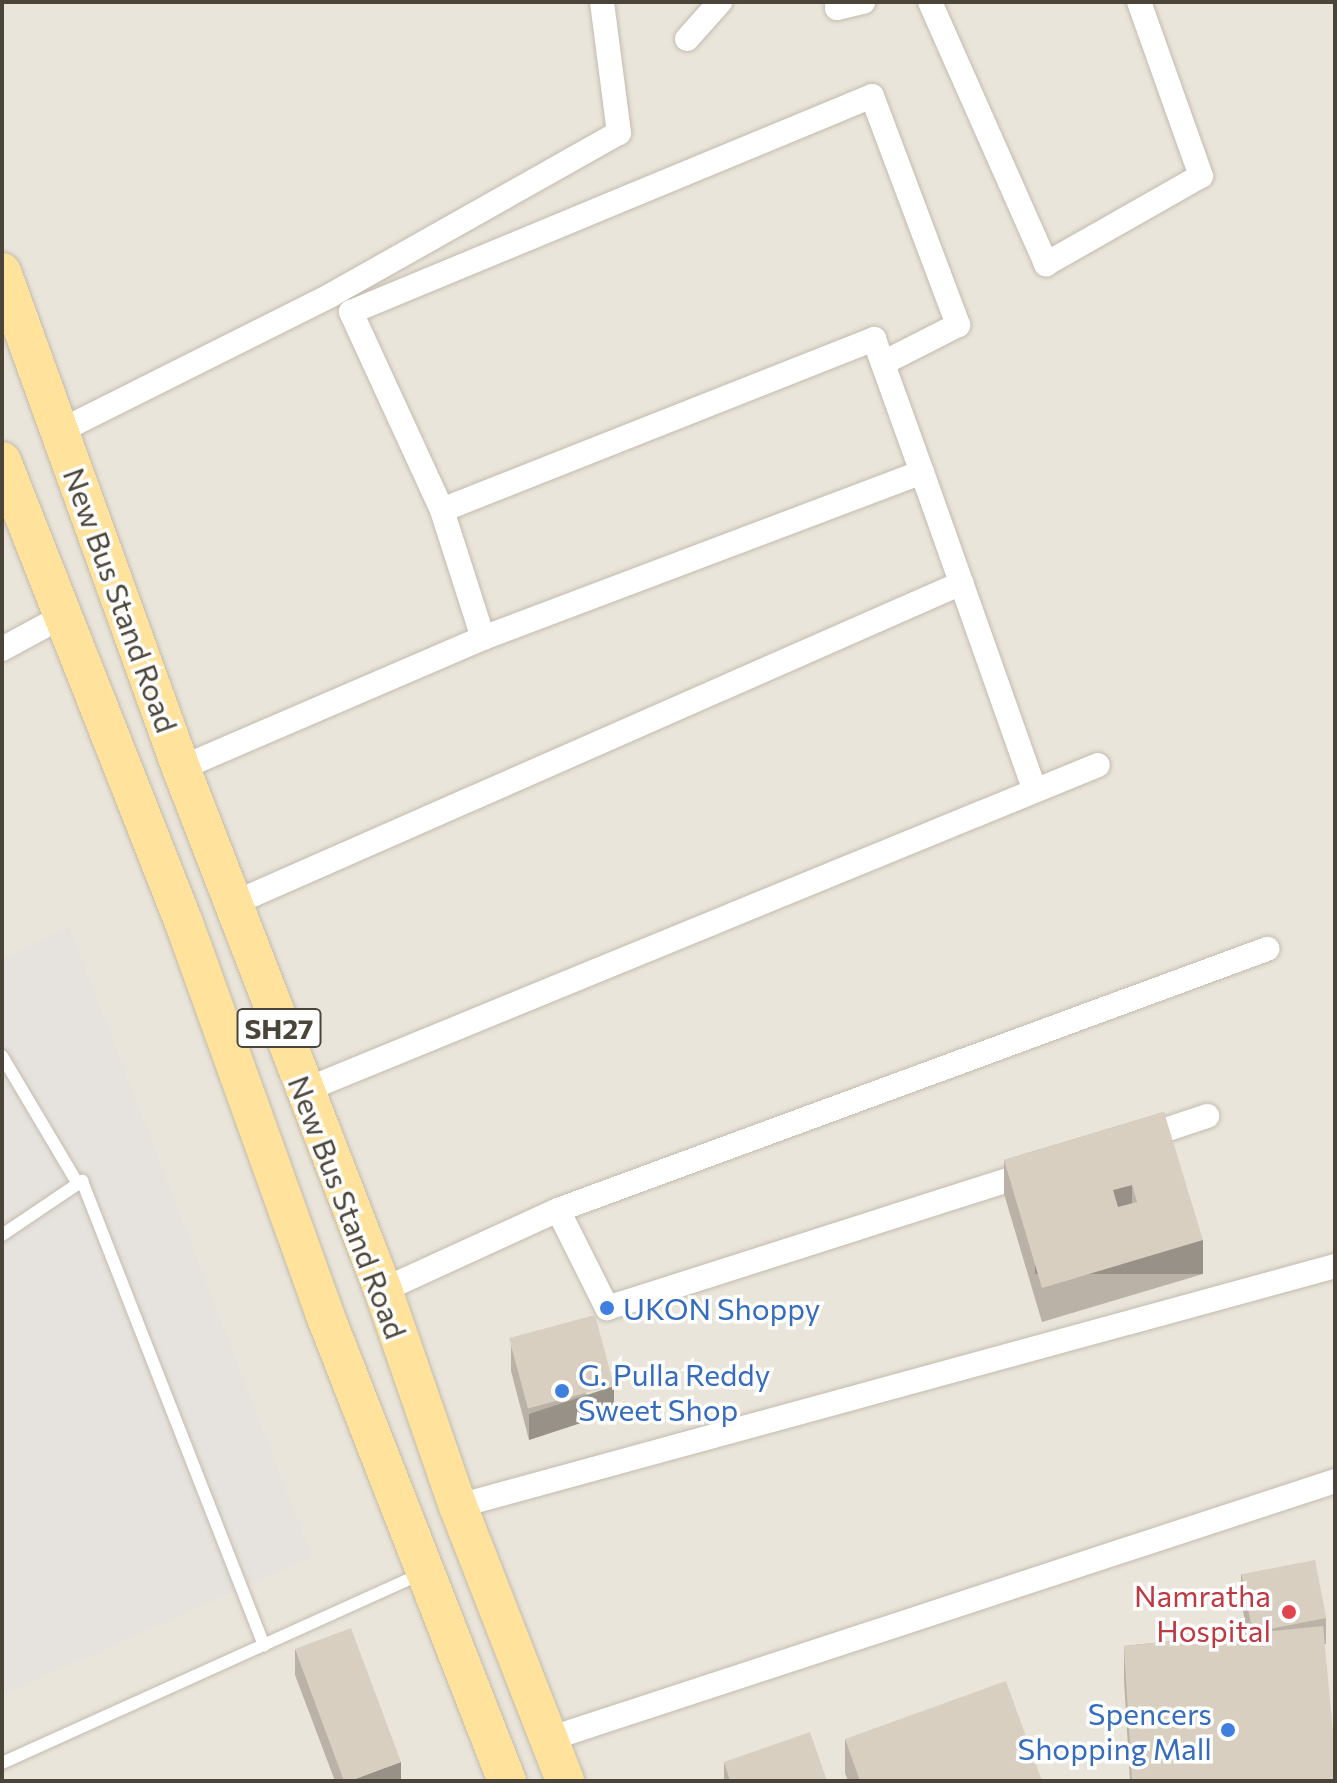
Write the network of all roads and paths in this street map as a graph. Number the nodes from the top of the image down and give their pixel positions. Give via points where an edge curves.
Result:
1 (602, 2) edge
2 (720, 2) edge
3 (838, 2) edge
4 (863, 2) edge
5 (930, 2) edge
6 (1139, 2) edge
7 (687, 39) dead end
8 (2, 272) edge
9 (883, 363) junction
10 (60, 431) junction
11 (2, 461) edge
12 (922, 472) junction
13 (442, 510) junction
14 (962, 583) junction
15 (63, 616) junction
16 (483, 638) junction
17 (2, 649) edge
18 (1098, 765) dead end
19 (181, 768) junction
20 (1034, 789) junction
21 (232, 904) junction
22 (1267, 949) dead end
23 (2, 1056) edge
24 (303, 1091) junction
25 (252, 1111) junction
26 (1207, 1116) dead end
27 (1117, 1145) edge
28 (1057, 1164) edge
29 (78, 1184) junction
30 (558, 1210) junction
31 (2, 1235) edge
32 (1335, 1266) edge
33 (383, 1290) junction
34 (1335, 1481) edge
35 (458, 1506) junction
36 (427, 1571) junction
37 (264, 1646) junction
38 (549, 1739) junction
39 (2, 1763) edge
40 (507, 1781) edge
41 (565, 1781) edge

1 - 10 street via 619,133 331,295
2 - 7 street
3 - 4 street via 837,8
5 - 6 street via 1046,264 1201,176
8 - 10 main road, New Bus Stand Road / SH27
9 - 12 street
9 - 13 street via 874,339
9 - 13 street via 958,325 872,96 351,312
10 - 19 main road, New Bus Stand Road / SH27
11 - 15 main road, New Bus Stand Road / SH27
12 - 14 street
12 - 16 street
13 - 16 street
14 - 20 street
14 - 21 street
15 - 17 street
15 - 25 main road, New Bus Stand Road / SH27
16 - 19 street
18 - 20 street
19 - 21 main road, New Bus Stand Road / SH27
20 - 24 street
21 - 24 main road, New Bus Stand Road / SH27
22 - 30 street
23 - 29 lane
24 - 25 main road
24 - 33 main road, New Bus Stand Road / SH27
25 - 36 main road, New Bus Stand Road / SH27
26 - 27 street
28 - 30 street via 607,1308
29 - 31 lane
29 - 37 lane via 82,1181
30 - 33 street
32 - 35 street
33 - 35 main road, New Bus Stand Road / SH27
34 - 38 street
35 - 38 main road, New Bus Stand Road / SH27
36 - 37 lane
36 - 40 main road, New Bus Stand Road / SH27
37 - 39 lane
38 - 41 main road, New Bus Stand Road / SH27

